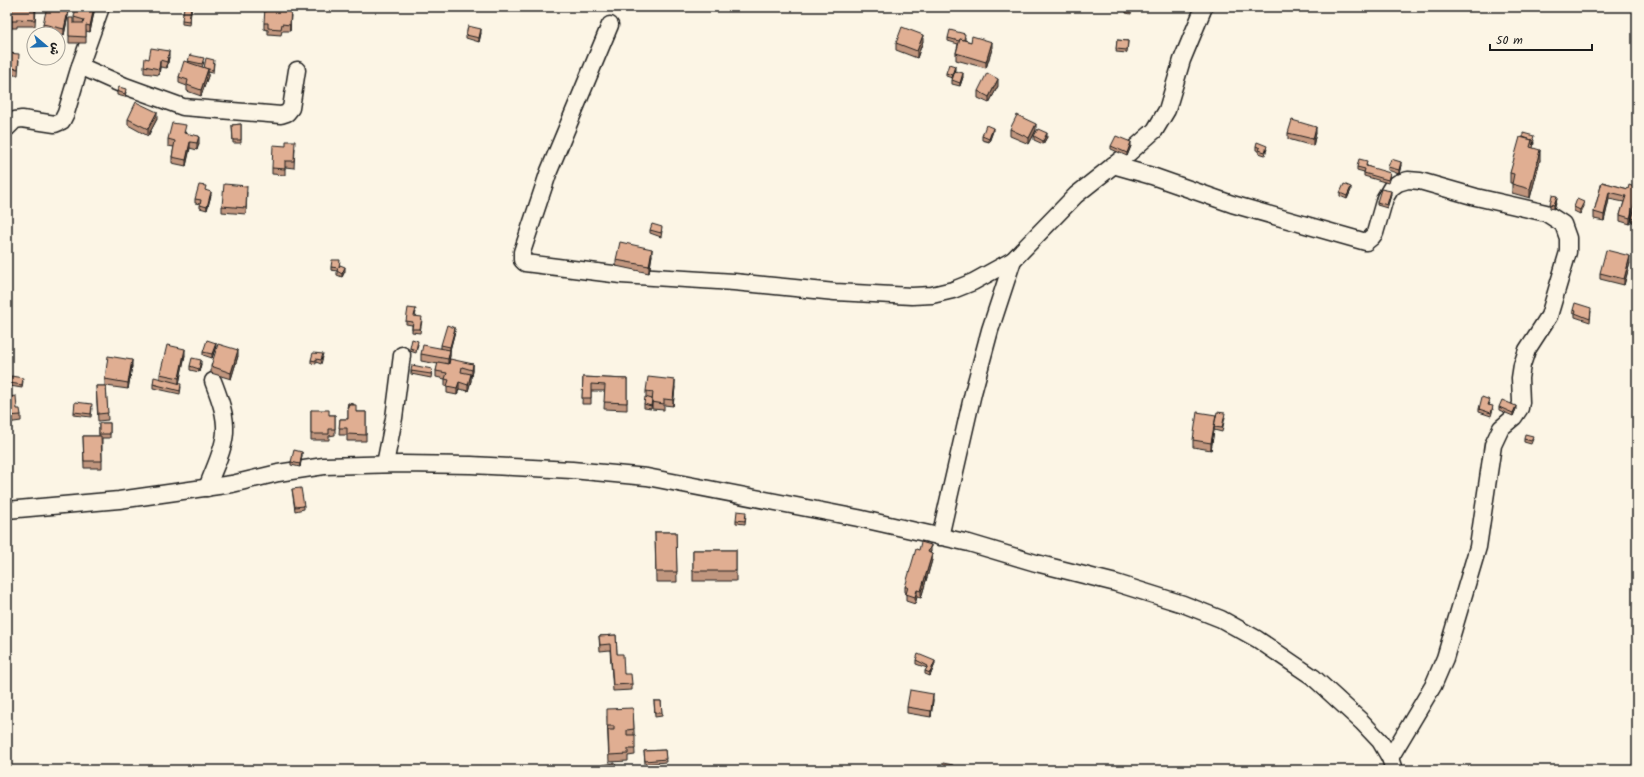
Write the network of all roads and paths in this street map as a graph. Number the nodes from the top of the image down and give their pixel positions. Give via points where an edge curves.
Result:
1 (101, 7) edge
2 (1204, 7) edge
3 (610, 25) dead end
4 (80, 66) junction
5 (298, 70) dead end
6 (7, 128) edge
7 (1113, 165) junction
8 (1013, 260) junction
9 (402, 355) dead end
10 (213, 381) dead end
11 (385, 464) junction
12 (206, 488) junction
13 (7, 510) edge
14 (940, 537) junction
15 (1392, 764) edge

1 - 4 street
2 - 7 street via 1182,60 1168,110 1155,130
3 - 8 street via 549,171 522,252 522,260 525,263 621,275 912,296 953,290
4 - 5 street via 183,107 281,115 291,108
4 - 6 street via 62,120 55,124 15,120
7 - 8 street via 1076,195
7 - 15 street via 1232,204 1366,242 1375,233 1391,188 1408,180 1546,213 1563,224 1568,238 1568,252 1549,316 1527,350 1522,365 1520,408 1501,428 1493,445 1478,547 1444,658 1433,686
8 - 14 street via 975,386
9 - 11 street
10 - 12 street via 221,403 225,432 221,451
11 - 12 street via 324,466
11 - 14 street via 572,470 647,477 858,518
12 - 13 street via 119,500
14 - 15 street via 1116,583 1221,619 1257,639 1313,677 1380,741

